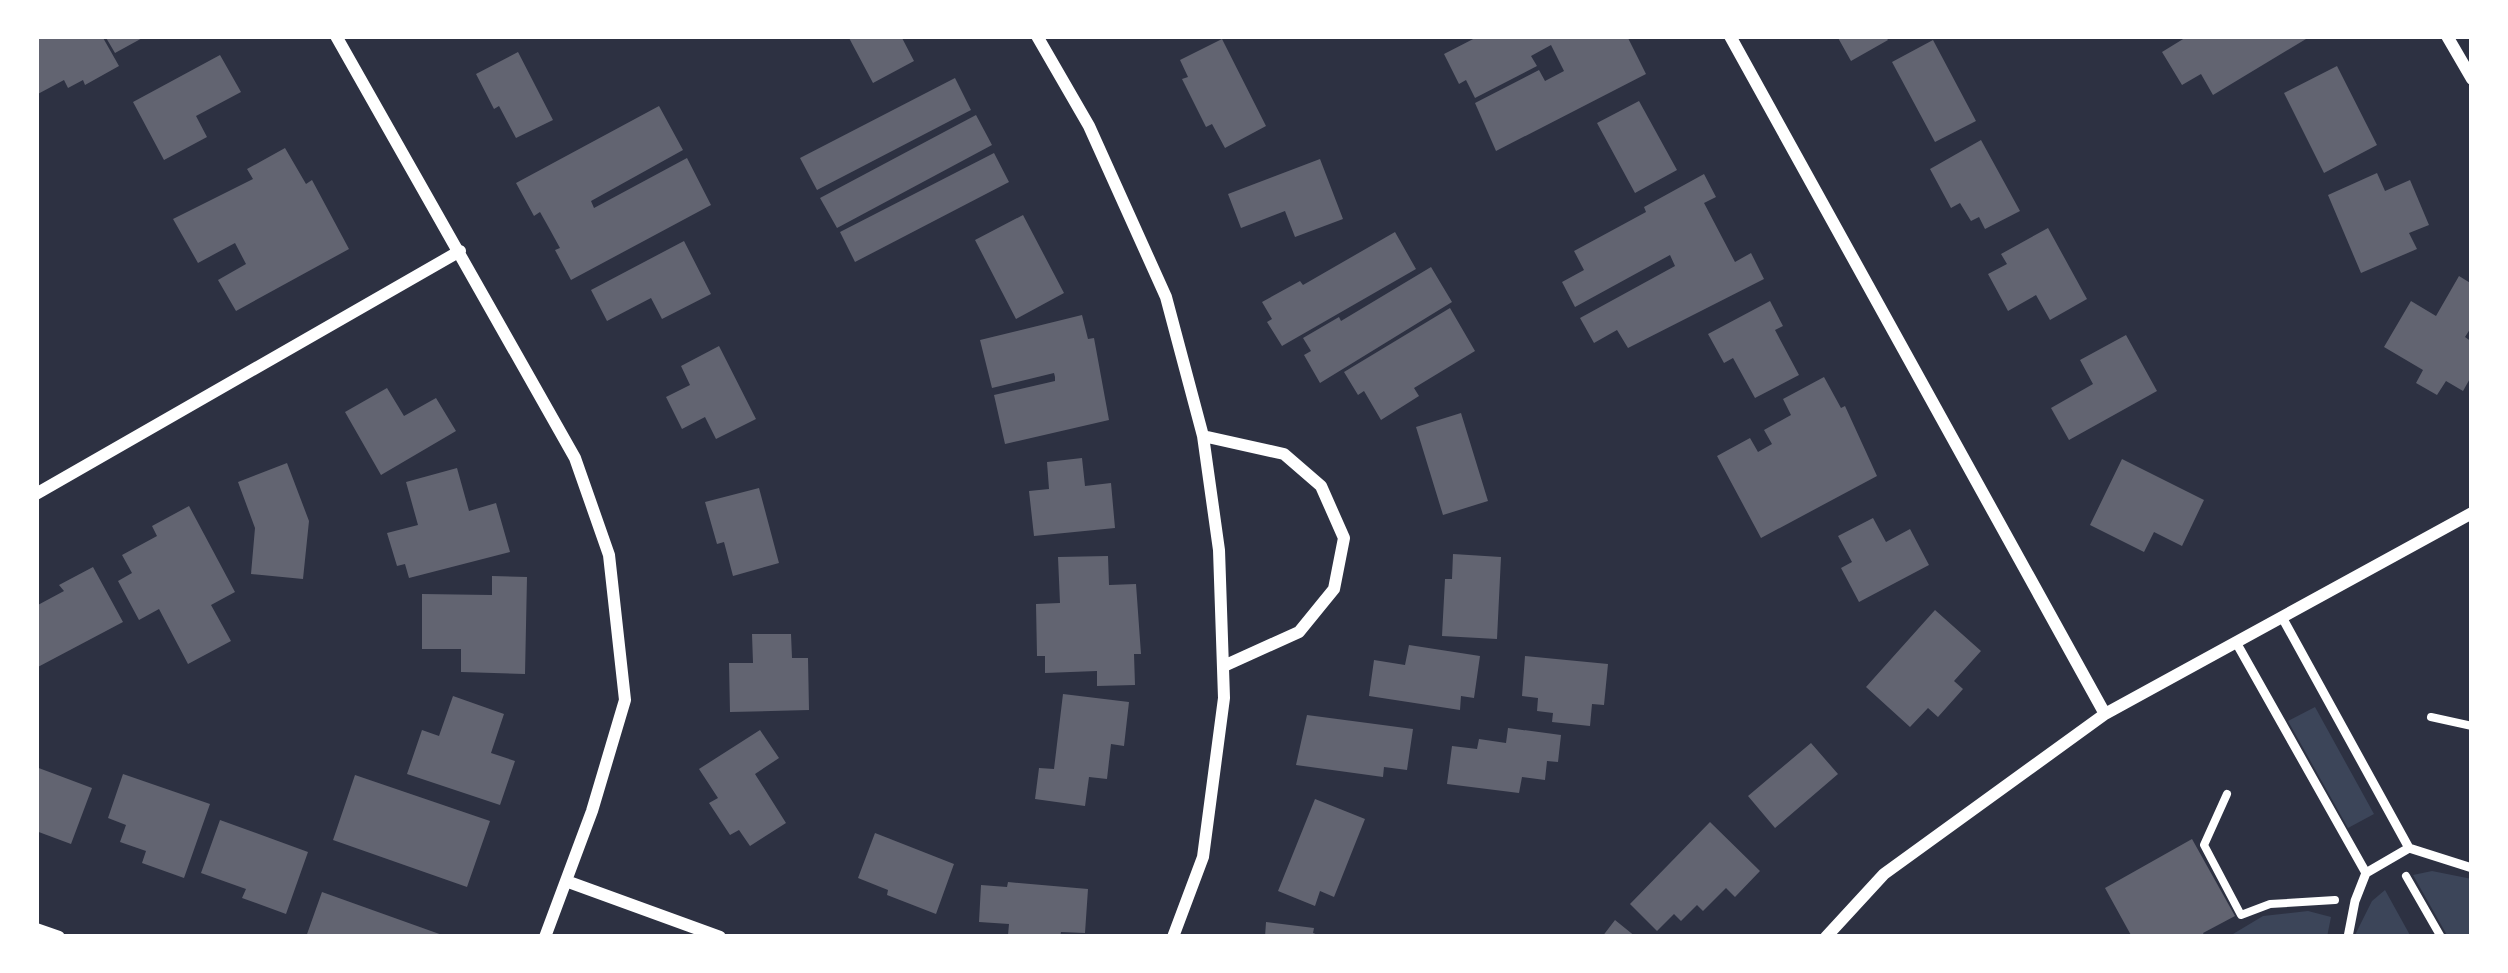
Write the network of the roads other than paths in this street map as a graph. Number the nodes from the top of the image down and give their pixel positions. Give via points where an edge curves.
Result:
1 (336, 36) edge
2 (1036, 36) edge
3 (1730, 36) edge
4 (2447, 36) edge
5 (2472, 80) edge
6 (460, 251) junction
7 (1202, 436) junction
8 (36, 494) edge
9 (2472, 513) edge
10 (2283, 619) junction
11 (2237, 644) junction
12 (1226, 665) junction
13 (2105, 714) junction
14 (2409, 848) junction
15 (2472, 868) edge
16 (2366, 873) junction
17 (566, 881) junction
18 (36, 928) edge
19 (59, 937) edge
20 (545, 937) edge
21 (721, 937) edge
22 (1172, 937) edge
23 (1826, 937) edge
24 (2348, 937) edge

1 - 6 street
2 - 7 street via 1089,126 1166,297
3 - 13 street
4 - 5 street
6 - 8 street
6 - 17 street via 575,458 609,555 625,700
7 - 12 street
7 - 12 street via 1284,454 1321,486 1344,538 1334,589 1299,632
9 - 10 street
10 - 11 street
10 - 14 lane
11 - 13 street
11 - 16 lane
12 - 22 street via 1203,857
13 - 23 street via 1884,874
14 - 15 lane
14 - 16 lane
16 - 24 lane
17 - 20 street
17 - 21 street
18 - 19 street

